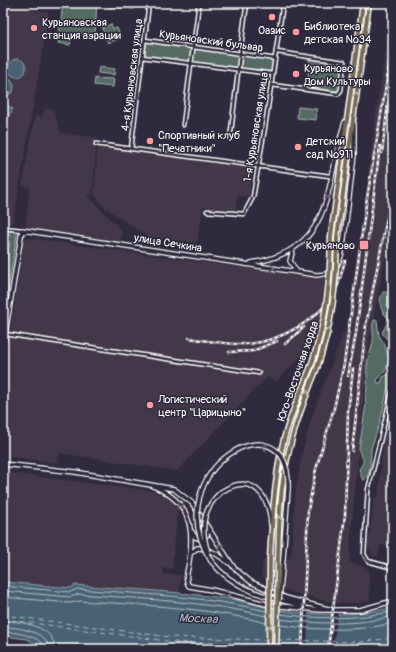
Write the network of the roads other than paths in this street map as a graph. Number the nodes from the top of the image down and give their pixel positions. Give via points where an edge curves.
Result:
1 (150, 3) edge
2 (199, 3) edge
3 (247, 3) edge
4 (283, 3) edge
5 (363, 3) edge
6 (369, 3) edge
7 (145, 40) junction
8 (193, 46) junction
9 (277, 52) junction
10 (239, 53) junction
11 (142, 57) junction
12 (276, 59) junction
13 (191, 64) junction
14 (240, 70) junction
15 (273, 74) junction
16 (272, 85) junction
17 (347, 117) junction
18 (353, 117) junction
19 (183, 125) dead end
20 (230, 139) dead end
21 (96, 144) dead end
22 (131, 148) junction
23 (258, 168) junction
24 (330, 176) dead end
25 (207, 211) dead end
26 (3, 228) edge
27 (22, 230) junction
28 (293, 248) junction
29 (246, 264) junction
30 (297, 272) junction
31 (5, 334) junction
32 (3, 347) edge
33 (259, 373) dead end
34 (393, 388) edge
35 (3, 464) edge
36 (148, 485) junction
37 (206, 524) junction
38 (191, 530) junction
39 (271, 536) junction
40 (190, 556) junction
41 (280, 559) junction
42 (211, 561) junction
43 (234, 568) junction
44 (393, 568) edge
45 (393, 600) edge
46 (332, 610) junction
47 (269, 649) edge
48 (276, 649) edge

1 - 7 street, 4-я Курьяновская улица
2 - 8 street
3 - 10 street
4 - 9 street, 1-я Курьяновская улица
5 - 17 main road, Юго-Восточная хорда
18 -> 6 main road, Юго-Восточная хорда
7 - 8 street, Курьяновский бульвар
7 - 11 street, 4-я Курьяновская улица
8 - 10 street, Курьяновский бульвар
8 - 13 street
9 - 12 street, 1-я Курьяновская улица
9 - 16 street, Курьяновский бульвар via 344,62 341,90 338,94
10 - 12 street, Курьяновский бульвар
10 - 14 street
11 - 13 street
11 - 22 street, 4-я Курьяновская улица
12 - 15 street, 1-я Курьяновская улица
13 - 14 street
13 - 19 street
14 - 15 street
14 - 20 street
15 - 16 street, 1-я Курьяновская улица
16 - 23 street, 1-я Курьяновская улица
17 -> 28 street via 325,208 313,228
17 - 39 main road, Юго-Восточная хорда, bridge via 331,236 329,294 321,336 281,452
18 - 30 street, улица Сечкина via 354,155 343,247 338,265 331,272 317,275
41 -> 18 main road, Юго-Восточная хорда, bridge via 279,516 288,454 332,318 337,236
21 - 22 street
22 - 23 street
23 - 24 street
23 - 25 street, 1-я Курьяновская улица via 253,197 244,214
26 - 27 street, улица Сечкина
27 - 29 street, улица Сечкина
27 - 31 street
28 - 29 street via 280,256
28 - 30 street via 290,261
29 -> 30 street, улица Сечкина
31 - 32 street
31 - 33 street
34 - 44 street via 368,490 364,554 368,562
35 - 36 street via 75,472
36 - 37 street via 174,489 182,493
36 -> 38 street via 166,493 179,503 186,511
37 - 38 street via 208,532 204,538 196,538
43 -> 37 street
38 - 40 street
39 - 42 street, bridge via 268,506 258,491 240,485 227,488 211,502 204,517 204,542
39 -> 47 main road, Юго-Восточная хорда, bridge
40 - 43 street via 195,549 204,549 222,557
40 -> 46 street via 186,581 188,586 270,605
41 -> 42 street, bridge via 288,489 287,469 275,450 253,444 236,449 219,462 206,480 198,508 199,534
41 - 48 main road, Юго-Восточная хорда, bridge
42 - 46 street via 235,584 257,593 307,607
43 - 46 street via 266,590 305,604
45 - 46 street via 360,610

